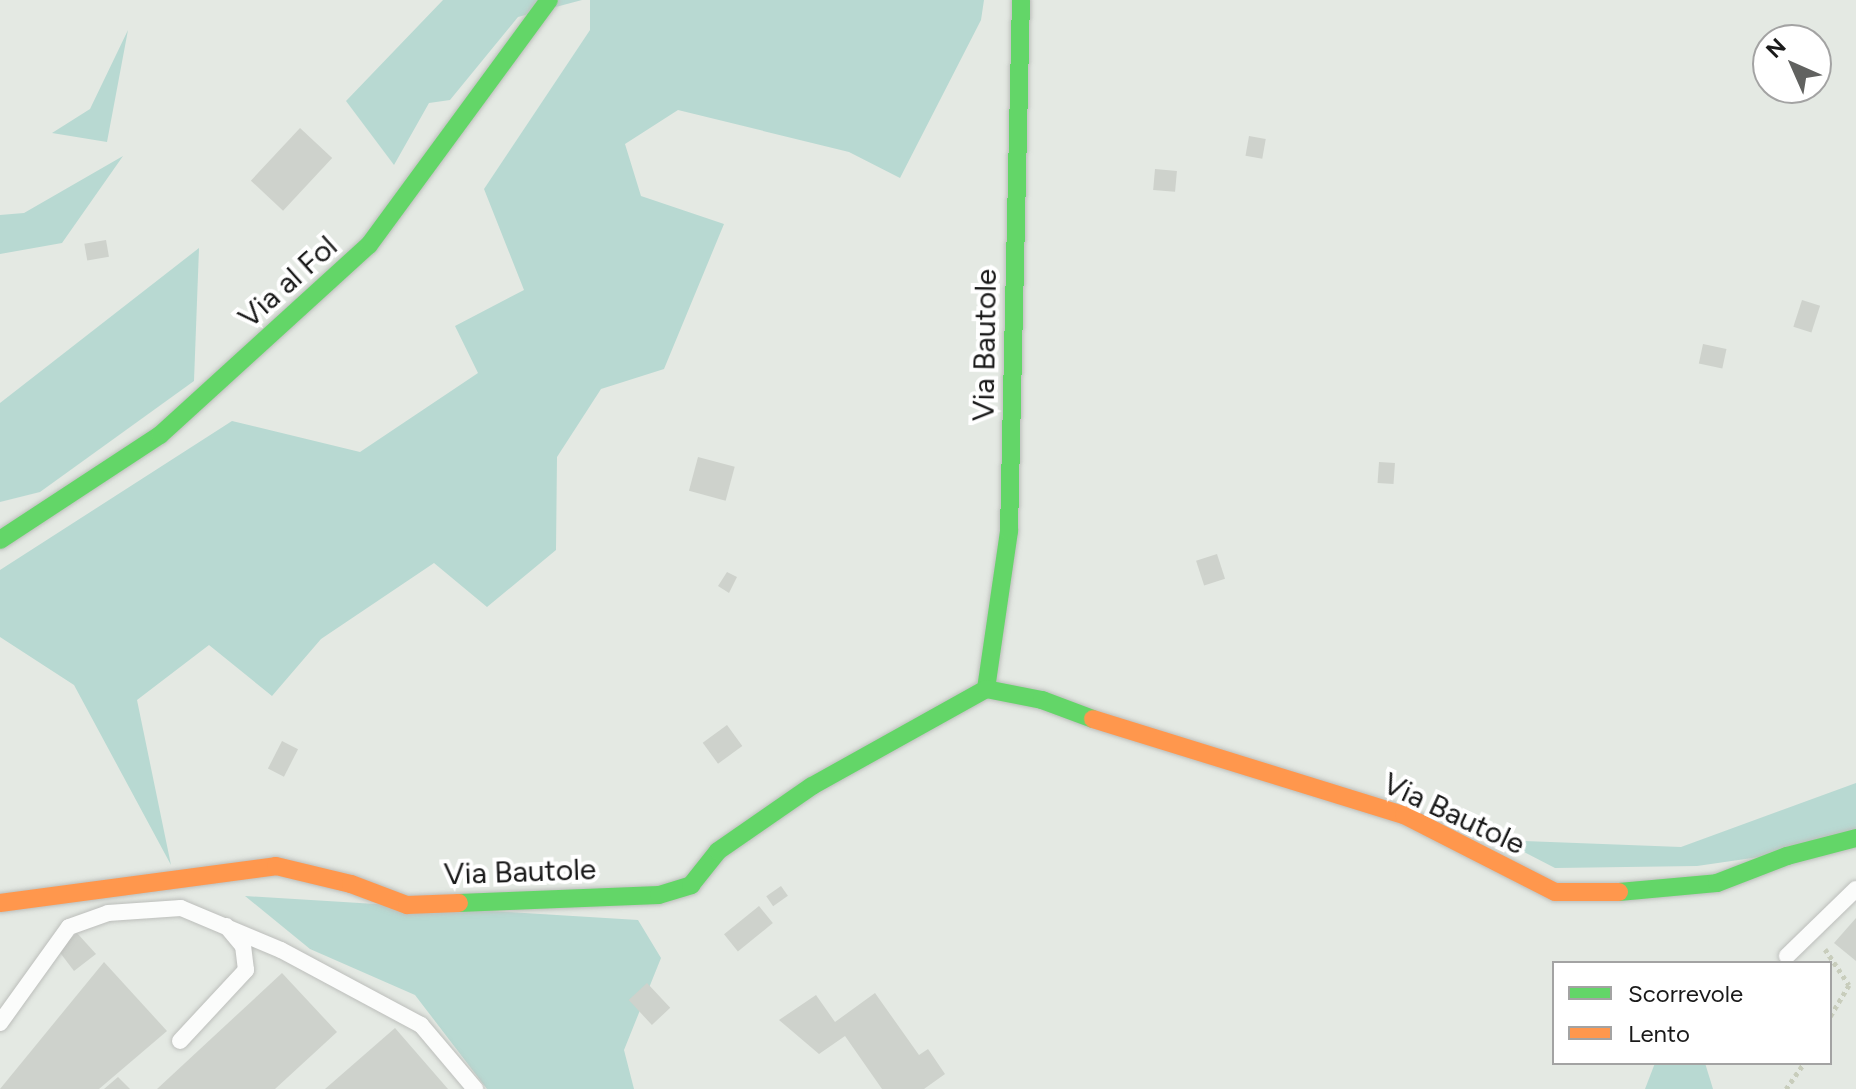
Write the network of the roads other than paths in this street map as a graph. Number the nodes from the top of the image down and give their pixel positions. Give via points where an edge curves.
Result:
1 (549, 0) edge
2 (1021, 0) edge
3 (0, 540) edge
4 (986, 689) junction
5 (1856, 838) edge
6 (146, 885) junction
7 (1856, 889) edge
8 (0, 903) edge
9 (181, 908) junction
10 (223, 922) junction
11 (1787, 956) dead end
12 (0, 1023) edge
13 (180, 1041) dead end
14 (475, 1089) edge

1 - 3 street, Via al Fol via 369,245 160,435
2 - 4 street, Via Bautole via 1009,531
4 - 5 street, Via Bautole via 1042,700 1162,744 1404,815 1555,892 1636,892 1717,883
4 - 6 street, Via Bautole via 812,786 718,851 691,885 659,895 407,905 351,884 276,866
6 - 8 street, Via Bautole
6 - 9 lane
7 - 11 lane
9 - 10 lane
9 - 12 lane via 108,913 69,927
10 - 13 lane via 243,946 246,970
10 - 14 lane via 421,1025

